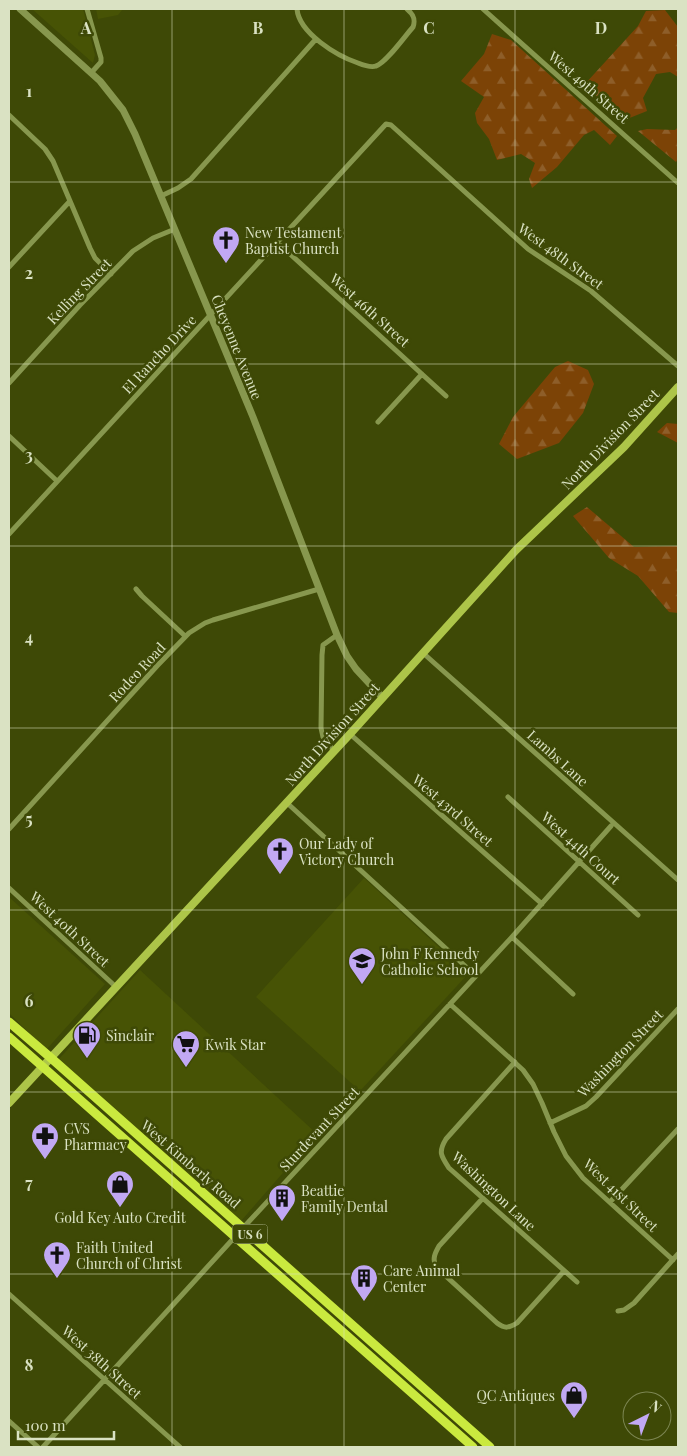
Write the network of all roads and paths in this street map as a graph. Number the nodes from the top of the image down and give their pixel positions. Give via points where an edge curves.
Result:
1 (20, 9) edge
2 (87, 9) edge
3 (297, 9) edge
4 (407, 9) edge
5 (483, 9) edge
6 (316, 39) junction
7 (91, 73) junction
8 (9, 115) edge
9 (386, 124) joint
10 (678, 183) edge
11 (161, 196) junction
12 (70, 201) junction
13 (175, 229) junction
14 (278, 243) junction
15 (9, 268) edge
16 (111, 274) junction
17 (211, 315) junction
18 (678, 366) edge
19 (422, 374) junction
20 (9, 383) edge
21 (678, 386) edge
22 (446, 396) dead end
23 (378, 422) dead end
24 (9, 436) edge
25 (57, 481) junction
26 (9, 534) edge
27 (320, 588) junction
28 (136, 589) dead end
29 (337, 635) junction
30 (186, 636) junction
31 (423, 653) junction
32 (382, 697) junction
33 (350, 734) junction
34 (334, 751) junction
35 (508, 798) dead end
36 (286, 802) junction
37 (611, 826) dead end
38 (9, 829) edge
39 (580, 861) junction
40 (678, 880) edge
41 (9, 888) edge
42 (542, 904) junction
43 (638, 914) dead end
44 (512, 937) junction
45 (476, 976) junction
46 (116, 987) junction
47 (573, 994) dead end
48 (450, 1004) junction
49 (678, 1008) edge
50 (9, 1022) edge
51 (9, 1037) edge
52 (50, 1058) junction
53 (515, 1062) junction
54 (42, 1066) junction
55 (9, 1103) edge
56 (550, 1123) junction
57 (678, 1129) edge
58 (483, 1198) junction
59 (610, 1202) junction
60 (243, 1228) junction
61 (234, 1237) junction
62 (678, 1254) edge
63 (673, 1260) junction
64 (564, 1271) junction
65 (577, 1282) dead end
66 (9, 1294) edge
67 (618, 1311) dead end
68 (105, 1380) junction
69 (9, 1421) edge
70 (38, 1447) edge
71 (43, 1447) edge
72 (180, 1447) edge
73 (472, 1447) edge
74 (490, 1447) edge

1 - 7 street
2 - 7 street via 101,58
3 - 6 street
4 - 6 street via 414,18 413,28 382,64 374,67 341,57
5 - 10 street, West 49th Street
6 - 11 street via 190,179
7 - 11 street, Cheyenne Avenue via 123,110
8 - 12 street via 45,149
9 - 14 street, El Rancho Drive
9 - 18 street, West 48th Street via 528,249 591,291
11 - 13 street, Cheyenne Avenue
12 - 15 street
12 - 16 street via 95,258
13 - 16 street, Kelling Street via 142,244
13 - 17 street, Cheyenne Avenue
14 - 17 street, El Rancho Drive
14 - 19 street, West 46th Street
16 - 20 street, Kelling Street
17 - 25 street, El Rancho Drive
17 - 27 street, Cheyenne Avenue
19 - 22 street, West 46th Street
19 - 23 street
21 - 31 main road, North Division Street via 624,447 516,550
24 - 25 street
25 - 26 street, El Rancho Drive
27 - 29 street, Cheyenne Avenue
27 - 30 street, Rodeo Road via 213,620
28 - 30 street
29 - 32 street, Cheyenne Avenue via 356,669
29 - 34 street via 323,645 322,655 321,728 323,737
30 - 38 street, Rodeo Road
31 - 32 main road, North Division Street
31 - 40 street, Lambs Lane
32 - 33 main road, North Division Street
33 - 34 main road, North Division Street
33 - 42 street, West 43rd Street
34 - 36 main road, North Division Street
35 - 39 street, West 44th Court
36 - 45 street
36 - 46 main road, North Division Street
37 - 39 street, Sturdevant Street
39 - 42 street, Sturdevant Street
39 - 43 street, West 44th Court
41 - 46 street, West 40th Street
42 - 44 street, Sturdevant Street
44 - 45 street, Sturdevant Street
44 - 47 street
45 - 48 street, Sturdevant Street
46 - 52 main road, North Division Street
48 - 53 street, West 41st Street
48 - 60 street, Sturdevant Street
49 - 56 street, Washington Street via 586,1106
50 - 52 main road, West Kimberly Road / US 6
51 - 54 main road, West Kimberly Road / US 6
52 - 54 main road, North Division Street
52 - 60 main road, West Kimberly Road / US 6
53 - 56 street, West 41st Street via 533,1084
53 - 58 street, Washington Lane via 442,1146 441,1156 449,1168
54 - 55 main road, North Division Street
54 - 61 main road, West Kimberly Road / US 6
56 - 59 street, West 41st Street via 566,1156 583,1178
57 - 59 street
58 - 64 street, Washington Lane
58 - 64 street via 439,1246 433,1260 436,1267 497,1324 503,1328 517,1322
59 - 63 street, West 41st Street
60 - 61 street, Sturdevant Street
60 - 74 main road, West Kimberly Road / US 6
61 - 68 street, Sturdevant Street
61 - 73 main road, West Kimberly Road / US 6
62 - 63 street
63 - 67 street via 634,1304
64 - 65 street, Washington Lane
66 - 68 street, West 38th Street
68 - 71 street, Sturdevant Street
68 - 72 street, West 38th Street
69 - 70 street

